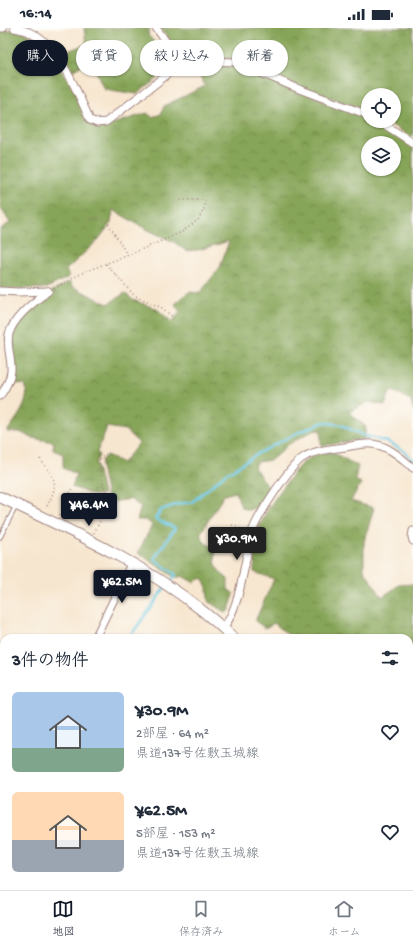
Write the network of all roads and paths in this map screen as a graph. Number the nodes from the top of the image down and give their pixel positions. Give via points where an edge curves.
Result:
1 (14, 28) edge
2 (156, 28) edge
3 (165, 40) edge
4 (224, 62) edge
5 (76, 70) edge
6 (69, 74) junction
7 (165, 76) edge
8 (361, 112) edge
9 (390, 128) edge
10 (413, 143) edge
11 (179, 200) dead end
12 (86, 219) dead end
13 (128, 256) junction
14 (106, 264) junction
15 (0, 291) edge
16 (48, 291) junction
17 (174, 318) dead end
18 (0, 396) edge
19 (107, 452) dead end
20 (40, 459) dead end
21 (413, 468) edge
22 (72, 490) dead end
23 (0, 497) edge
24 (17, 505) junction
25 (41, 517) junction
26 (56, 524) junction
27 (232, 525) dead end
28 (413, 531) edge
29 (252, 533) junction
30 (0, 537) edge
31 (90, 540) junction
32 (413, 541) edge
33 (132, 562) junction
34 (224, 628) junction
35 (97, 634) edge
36 (229, 634) edge

1 - 6 street via 29,32 50,47
2 - 3 street
4 - 8 street via 235,62
5 - 6 path
6 - 7 street via 90,120 97,123 106,122
9 - 10 street
11 - 13 path via 205,202 198,220 182,232
12 - 13 path via 100,218 108,223
13 - 14 path
14 - 16 path via 84,272
14 - 17 path via 134,295 162,308
15 - 16 street
16 - 18 street via 22,314 9,334 11,371 8,384
19 - 31 path via 100,459 99,467 106,494 104,515
20 - 25 path via 52,474 55,484 54,494
21 - 29 street via 393,452 367,443 319,450 294,466 266,505
22 - 26 path
23 - 24 main road
24 - 25 main road
24 - 30 lane
25 - 26 main road
26 - 31 main road
27 - 29 path
28 - 32 street
29 - 34 street via 233,613
31 - 33 main road
33 - 34 main road via 172,588
33 - 35 street
34 - 36 main road

